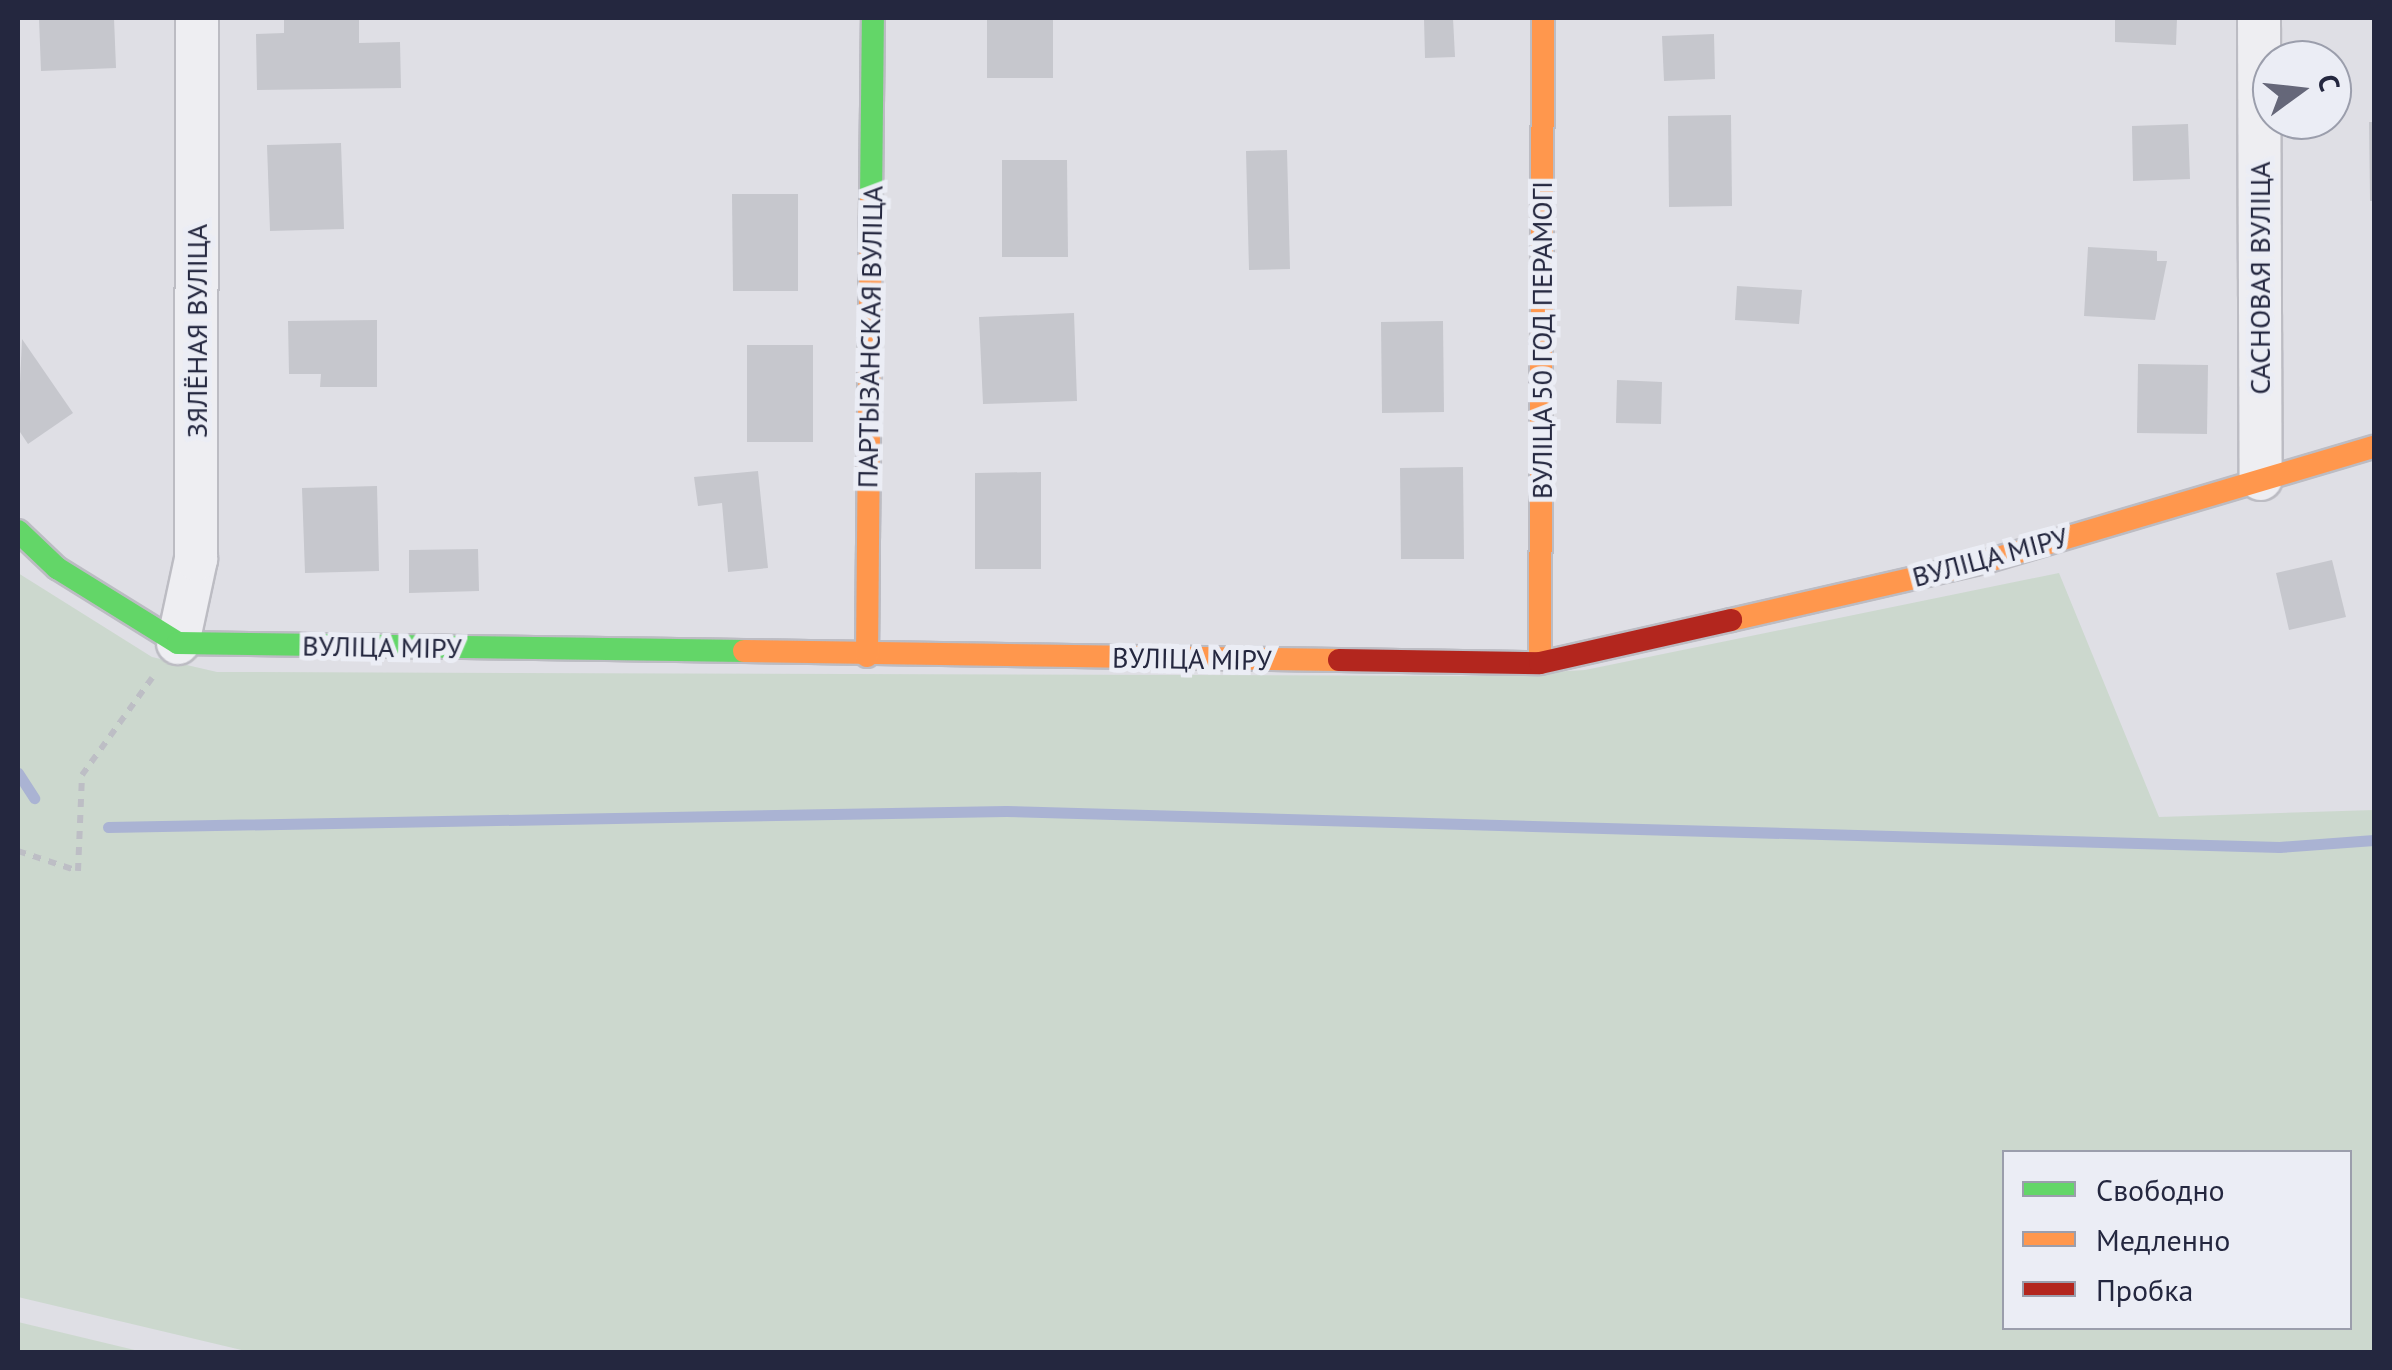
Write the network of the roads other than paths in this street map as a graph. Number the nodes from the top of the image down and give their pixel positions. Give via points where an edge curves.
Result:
1 (197, 18) edge
2 (873, 18) edge
3 (1543, 18) edge
4 (2259, 18) edge
5 (2374, 447) edge
6 (2261, 479) junction
7 (18, 531) edge
8 (178, 643) junction
9 (867, 656) junction
10 (1540, 663) junction

1 - 8 street, ЗЯЛЁНАЯ ВУЛІЦА via 196,559
2 - 9 street, ПАРТЫЗАНСКАЯ ВУЛІЦА
3 - 10 street, ВУЛІЦА 50 ГОД ПЕРАМОГІ
4 - 6 street, САСНОВАЯ ВУЛІЦА
5 - 6 street, ВУЛІЦА МІРУ
6 - 10 street, ВУЛІЦА МІРУ via 1988,560
7 - 8 street via 57,568
8 - 9 street, ВУЛІЦА МІРУ
9 - 10 street, ВУЛІЦА МІРУ

